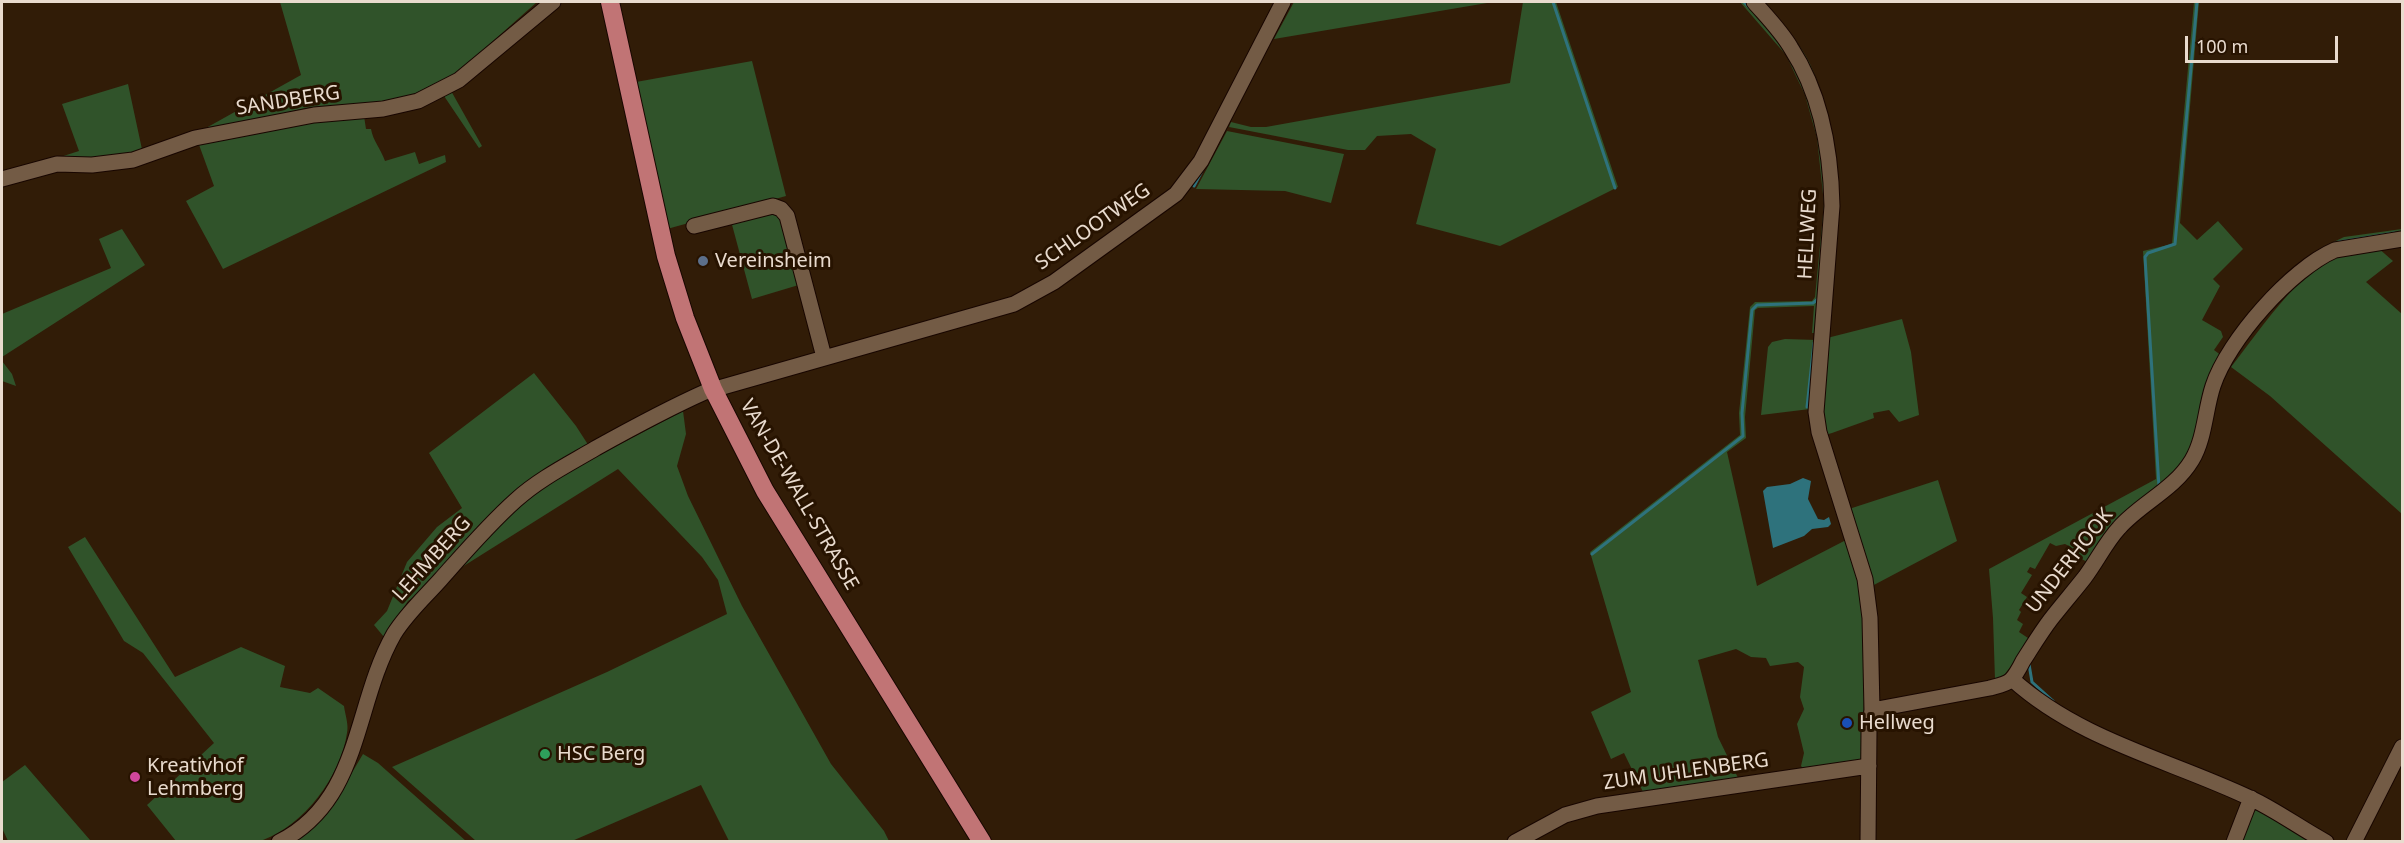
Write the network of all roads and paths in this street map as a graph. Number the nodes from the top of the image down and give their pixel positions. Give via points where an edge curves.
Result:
1 (553, 2) edge
2 (610, 2) edge
3 (1283, 2) edge
4 (1754, 2) edge
5 (2, 179) edge
6 (694, 226) dead end
7 (2403, 239) edge
8 (824, 357) junction
9 (712, 389) junction
10 (2012, 679) junction
11 (1872, 710) junction
12 (2403, 747) edge
13 (1869, 766) junction
14 (2251, 798) junction
15 (279, 842) edge
16 (982, 842) edge
17 (1515, 842) edge
18 (1868, 842) edge
19 (2234, 842) edge
20 (2326, 842) edge
21 (2354, 842) edge

1 - 5 street, SANDBERG via 459,80 418,101 383,110 314,115 195,138 133,160 57,164
2 - 9 main road, VAN-DE-WALL-STRASSE via 666,256
3 - 8 street, SCHLOOTWEG via 1201,161 1176,194 1054,282 1014,304
4 - 11 street, HELLWEG via 1781,33 1804,69 1825,134 1832,206 1816,412 1865,579
6 - 8 street via 773,206 781,209 787,216
7 - 10 street, UNDERHOOK via 2335,249 2311,262 2273,297 2217,375 2192,461 2166,490 2117,530 2044,628
8 - 9 street, SCHLOOTWEG
9 - 15 street, LEHMBERG via 657,414 564,466 517,499 472,544 410,611 395,634 363,710 355,746 331,796 306,824
9 - 16 main road, VAN-DE-WALL-STRASSE via 765,490
10 - 11 street via 1990,688
10 - 14 street via 2078,725
11 - 13 street, HELLWEG
12 - 21 street
13 - 17 street, ZUM UHLENBERG via 1597,806 1565,815
13 - 18 street, HELLWEG
14 - 19 street
14 - 20 street

